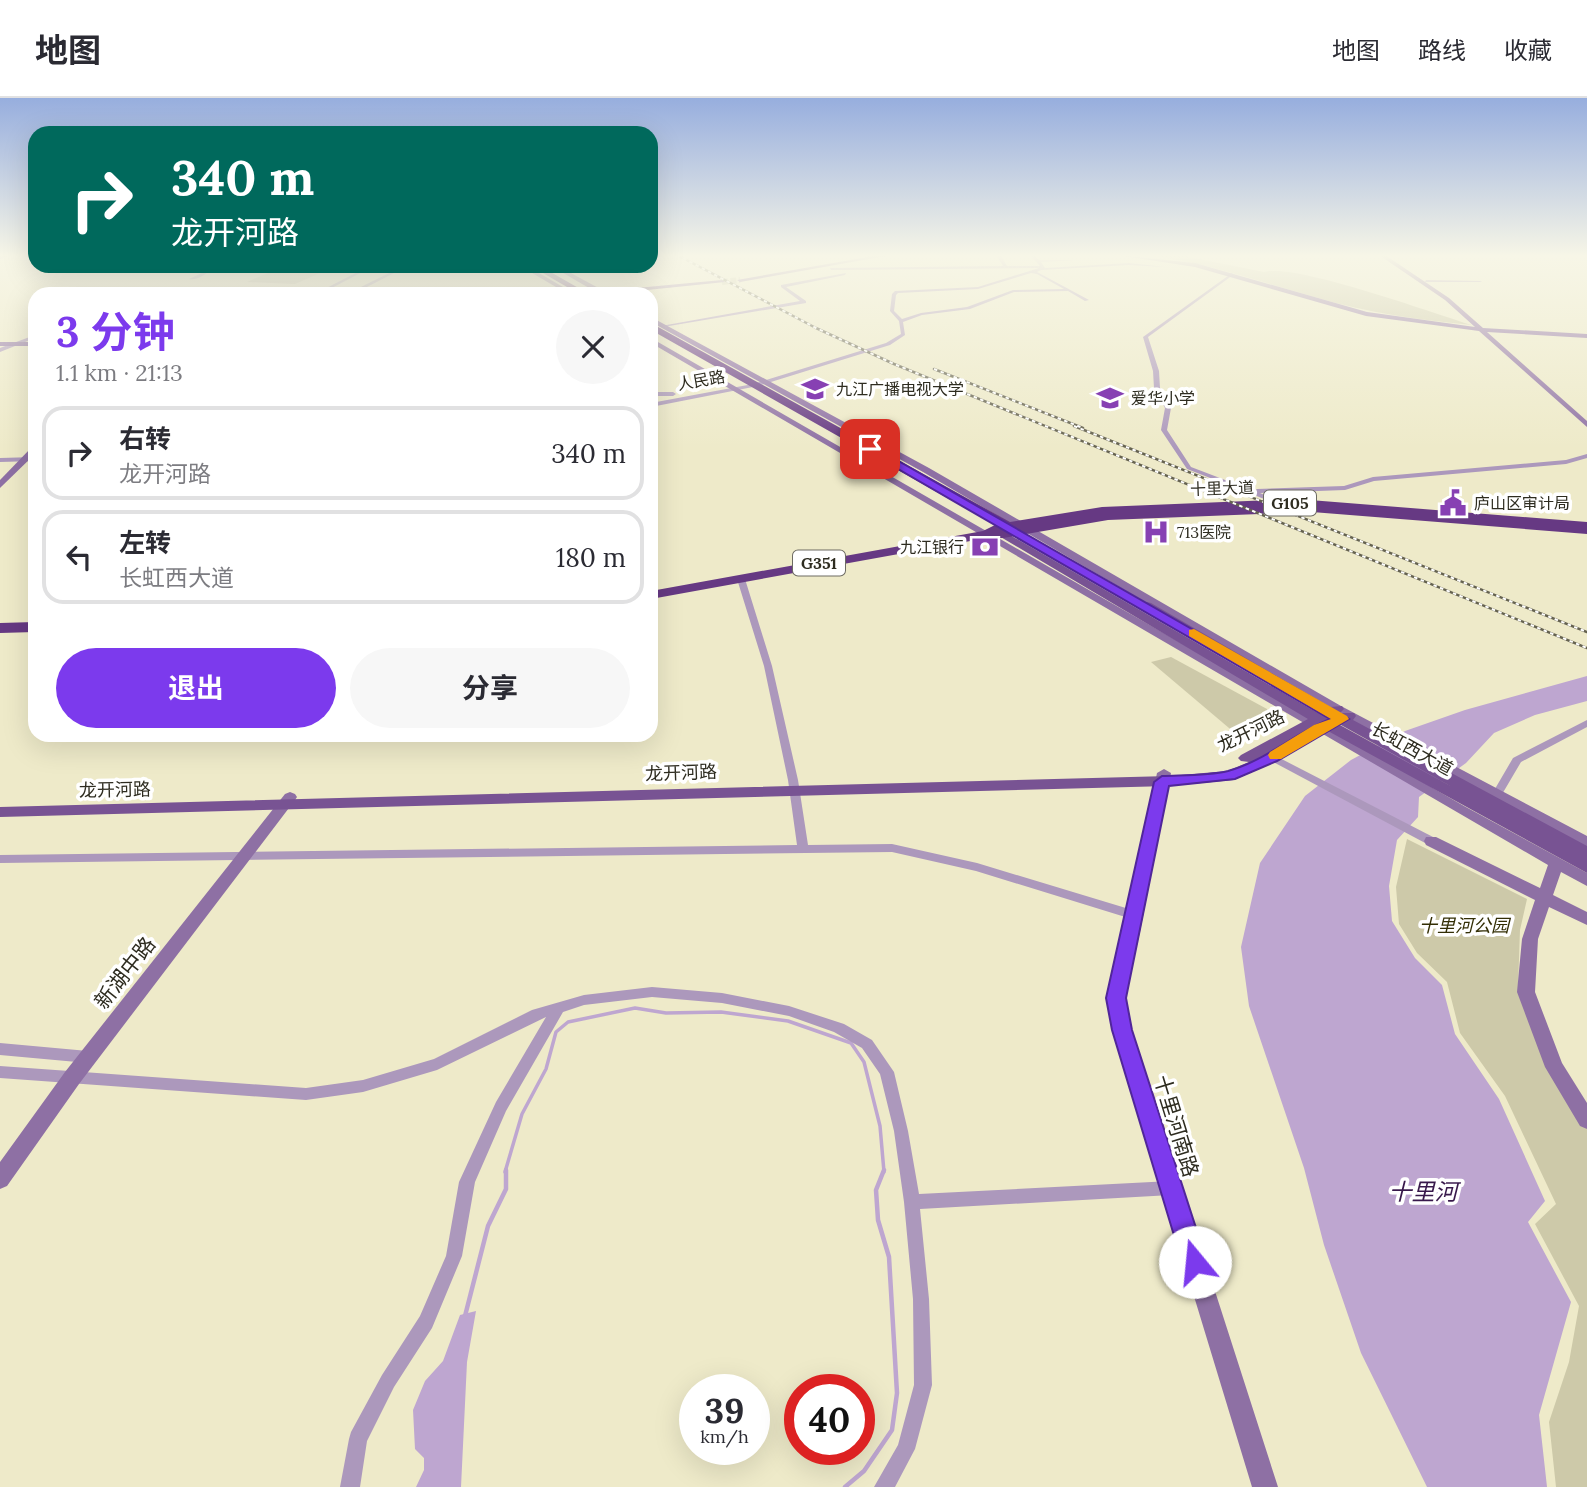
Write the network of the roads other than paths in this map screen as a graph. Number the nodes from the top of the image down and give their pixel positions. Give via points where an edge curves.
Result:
1 (699, 320) edge
2 (1168, 320) edge
3 (1401, 320) edge
4 (1474, 320) edge
5 (1474, 320) edge
6 (901, 321) edge
7 (658, 327) edge
8 (658, 330) edge
9 (658, 330) edge
10 (1487, 330) junction
11 (1587, 336) edge
12 (28, 339) edge
13 (0, 344) edge
14 (17, 344) junction
15 (28, 344) edge
16 (658, 344) edge
17 (0, 350) edge
18 (756, 384) junction
19 (734, 388) junction
20 (710, 393) junction
21 (658, 394) edge
22 (658, 404) edge
23 (1587, 418) edge
24 (1587, 425) edge
25 (1587, 456) edge
26 (28, 459) edge
27 (0, 460) edge
28 (28, 461) edge
29 (0, 485) edge
30 (1251, 491) junction
31 (1282, 503) junction
32 (1587, 528) edge
33 (1008, 530) junction
34 (741, 579) junction
35 (658, 594) edge
36 (28, 627) edge
37 (0, 628) edge
38 (1335, 723) junction
39 (1587, 723) edge
40 (1267, 754) junction
41 (1163, 777) junction
42 (793, 784) junction
43 (1479, 798) junction
44 (0, 802) edge
45 (286, 802) junction
46 (0, 812) edge
47 (1431, 841) joint
48 (1587, 842) edge
49 (803, 848) junction
50 (1587, 853) edge
51 (244, 856) junction
52 (0, 859) edge
53 (1556, 863) junction
54 (1587, 867) edge
55 (1587, 880) edge
56 (1544, 898) junction
57 (1135, 915) junction
58 (1587, 919) edge
59 (558, 1008) junction
60 (0, 1049) edge
61 (88, 1057) junction
62 (0, 1072) edge
63 (72, 1077) junction
64 (1587, 1120) edge
65 (0, 1179) edge
66 (1171, 1188) junction
67 (912, 1202) junction
68 (350, 1487) edge
69 (884, 1487) edge
70 (1265, 1487) edge

1 - 7 street
2 - 30 street via 1145,337 1157,388 1167,408 1164,430 1189,468
3 - 10 street
4 - 10 street
5 - 10 street
6 - 18 street, 人民路 via 903,335 888,344
8 - 18 highway
9 - 18 street
10 - 11 street
10 - 23 street
10 - 24 street
12 - 14 street
13 - 14 street
14 - 15 street
14 - 17 street
16 - 19 street
18 - 19 street, 人民路
18 - 33 highway
18 - 33 street via 926,470
19 - 20 street, 人民路
19 - 33 street
20 - 21 street
20 - 22 street, 人民路
25 - 30 street via 1566,463 1373,479 1345,488
26 - 27 street
28 - 29 street
30 - 31 street
31 - 32 highway, 十里大道 / G105
31 - 33 highway, 十里大道 / G105 via 1102,511
32 - 33 highway, 十里大道 / G105 via 1312,508 1108,516
33 - 34 highway, 十里大道 / G351
33 - 38 main road, 长虹西大道
33 - 38 street
34 - 35 highway, 十里大道 / G351
34 - 42 street via 768,666
36 - 37 highway
38 - 40 main road, 龙开河路
38 - 43 main road, 长虹西大道
38 - 43 street
39 - 43 street via 1517,760
40 - 41 main road, 龙开河路 via 1230,776
40 - 47 street
41 - 42 main road, 龙开河路
41 - 57 street, 十里河南路
42 - 45 main road, 龙开河路
42 - 49 street
43 - 48 street
43 - 50 main road, 长虹西大道
43 - 53 street
43 - 54 main road, 长虹西大道
44 - 45 main road, 龙开河路
45 - 46 main road, 龙开河路
45 - 51 street, 新湖中路
47 - 56 street
49 - 51 street
49 - 57 street via 892,848 919,853
51 - 52 street
51 - 61 street, 新湖中路
53 - 55 street
53 - 56 street
56 - 58 street
56 - 64 street via 1530,939 1526,992 1554,1067
57 - 66 street, 十里河南路 via 1116,998
59 - 63 street via 437,1064 363,1086 328,1091 306,1094
59 - 67 street via 584,1000 652,992 722,998 789,1011 839,1028 867,1044 887,1072
59 - 68 street via 501,1107 467,1182 454,1256 426,1322 358,1439
60 - 61 street
61 - 63 street, 新湖中路
62 - 63 street
63 - 65 street, 新湖中路
66 - 67 street
66 - 70 street, 十里河南路
67 - 69 street via 923,1385 906,1449

